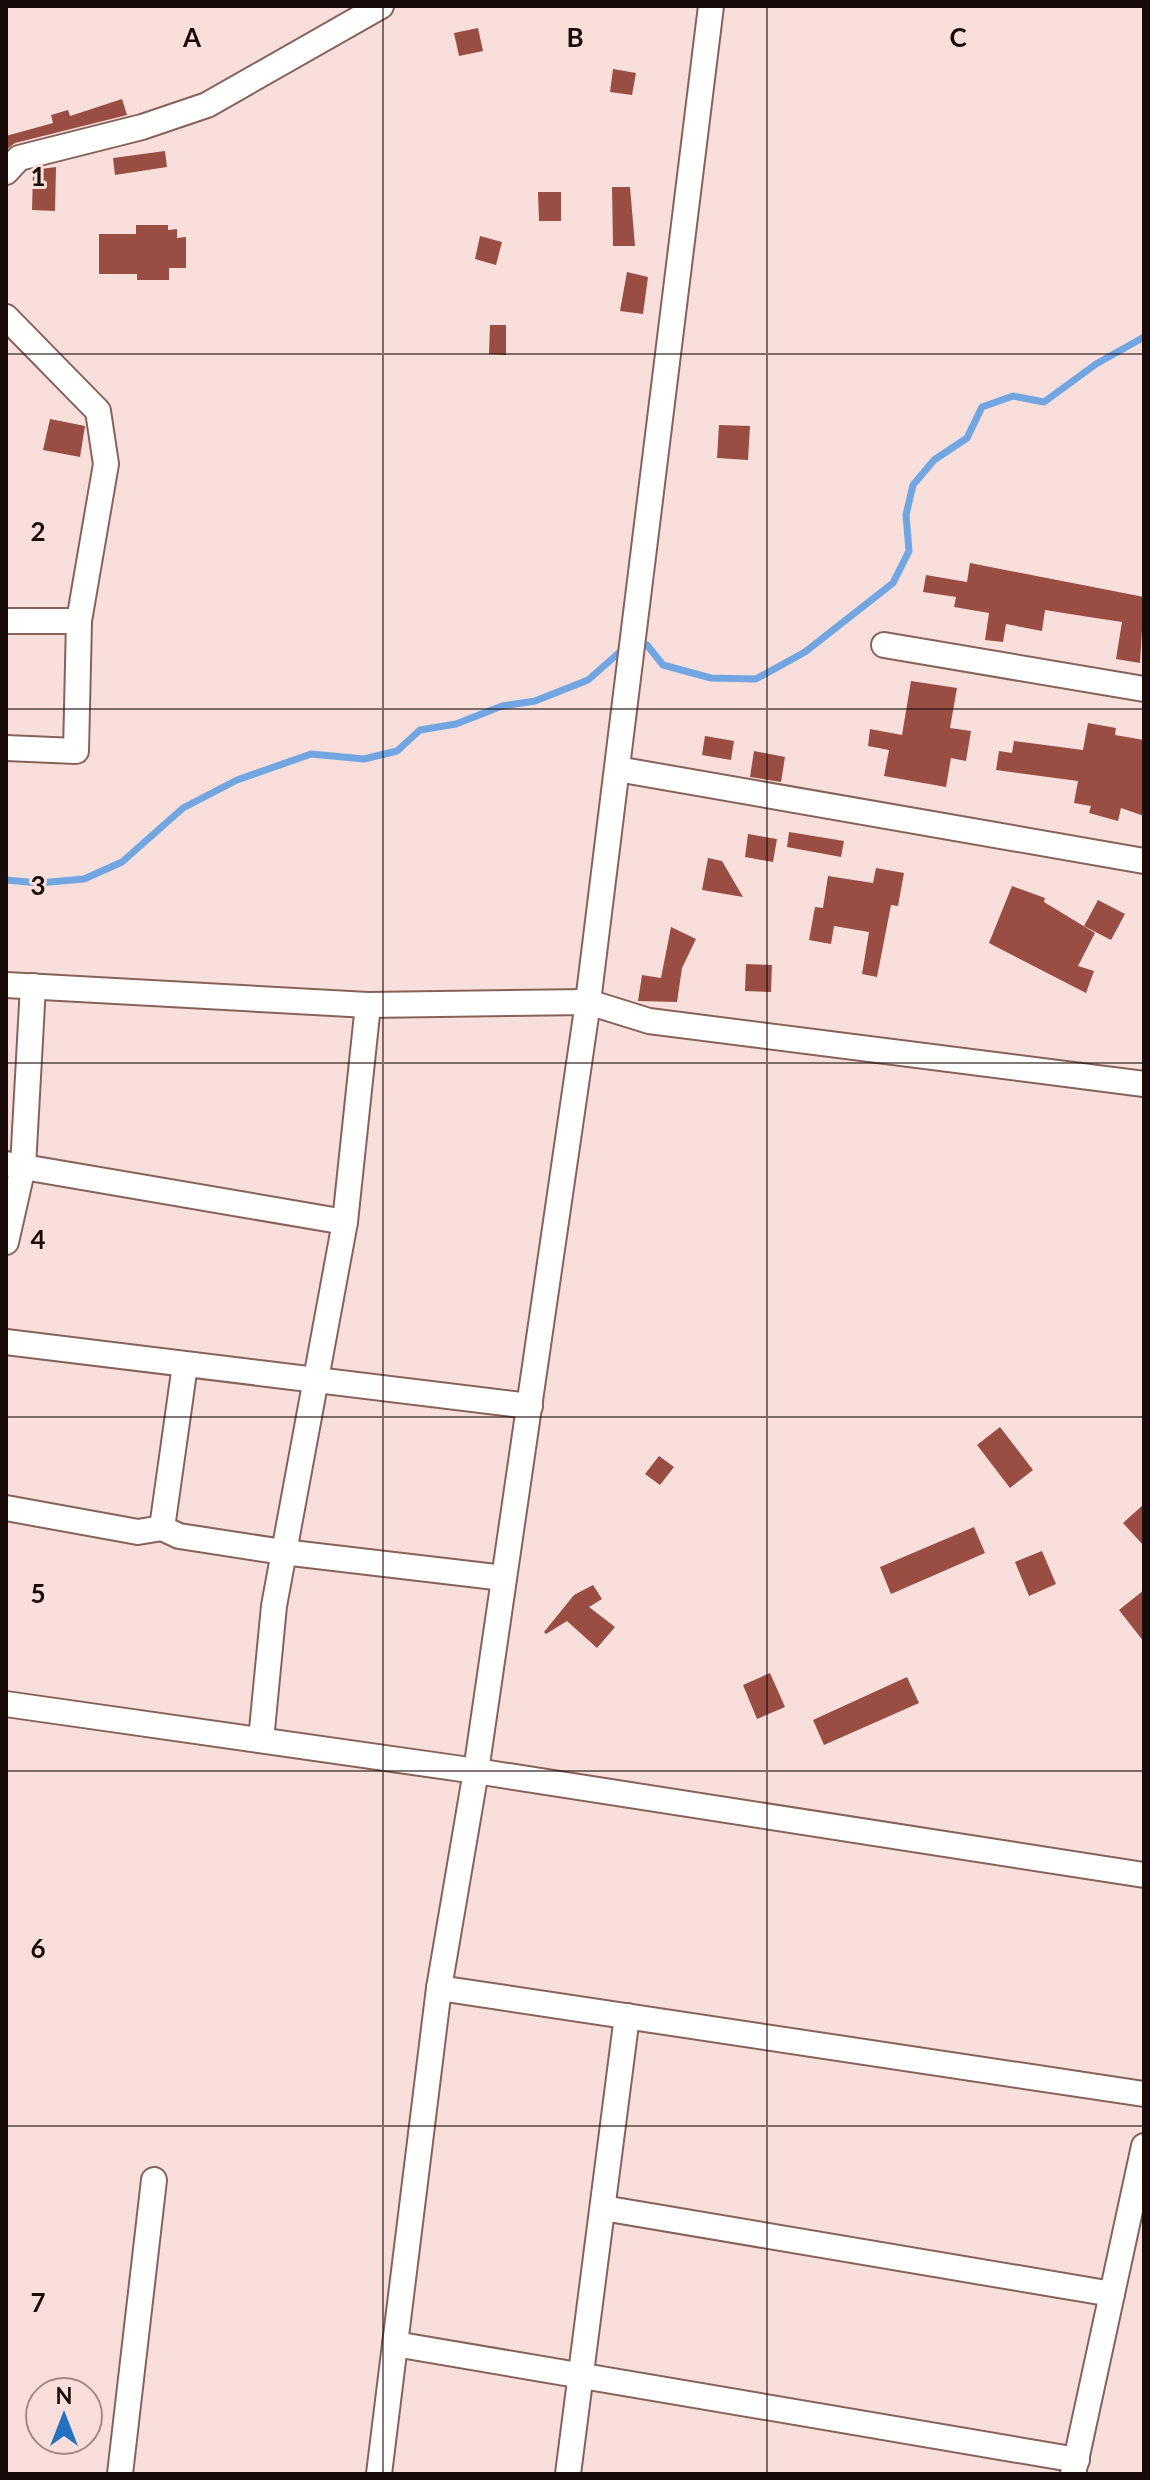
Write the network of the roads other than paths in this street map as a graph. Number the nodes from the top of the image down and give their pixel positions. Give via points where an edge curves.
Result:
1 (381, 6) edge
2 (711, 6) edge
3 (6, 172) edge
4 (6, 317) edge
5 (6, 621) edge
6 (79, 621) junction
7 (884, 645) dead end
8 (1144, 689) edge
9 (6, 748) edge
10 (617, 769) junction
11 (1144, 861) edge
12 (6, 985) edge
13 (33, 986) junction
14 (588, 1002) junction
15 (368, 1005) junction
16 (1144, 1084) edge
17 (15, 1165) edge
18 (345, 1222) junction
19 (6, 1242) edge
20 (6, 1342) edge
21 (185, 1365) junction
22 (313, 1381) junction
23 (530, 1406) junction
24 (6, 1508) edge
25 (162, 1528) junction
26 (283, 1552) junction
27 (504, 1578) junction
28 (6, 1704) edge
29 (261, 1740) junction
30 (476, 1771) junction
31 (1144, 1875) edge
32 (439, 1988) junction
33 (627, 2016) junction
34 (1144, 2094) edge
35 (1144, 2146) edge
36 (154, 2180) dead end
37 (603, 2208) junction
38 (1112, 2294) junction
39 (395, 2344) junction
40 (581, 2376) junction
41 (1075, 2467) edge
42 (120, 2474) edge
43 (379, 2474) edge
44 (568, 2474) edge

1 - 3 street via 207,105 19,158
2 - 10 street
4 - 6 street via 98,411 106,464
5 - 6 street
6 - 9 street via 76,751
7 - 8 street
10 - 11 street
10 - 14 street
12 - 13 street
13 - 15 street
13 - 17 street
14 - 15 street
14 - 16 street via 649,1021
14 - 23 street
15 - 18 street
17 - 18 street
17 - 19 street
18 - 22 street
20 - 21 street
21 - 22 street
21 - 25 street
22 - 23 street
22 - 26 street
23 - 27 street
24 - 25 street via 138,1532
25 - 26 street via 179,1536
26 - 27 street
26 - 29 street
27 - 30 street
28 - 29 street
29 - 30 street
30 - 31 street
30 - 32 street
32 - 33 street
32 - 39 street
33 - 34 street
33 - 37 street
35 - 38 street
36 - 42 street
37 - 38 street
37 - 40 street
38 - 41 street
39 - 40 street
39 - 43 street
40 - 41 street
40 - 44 street

